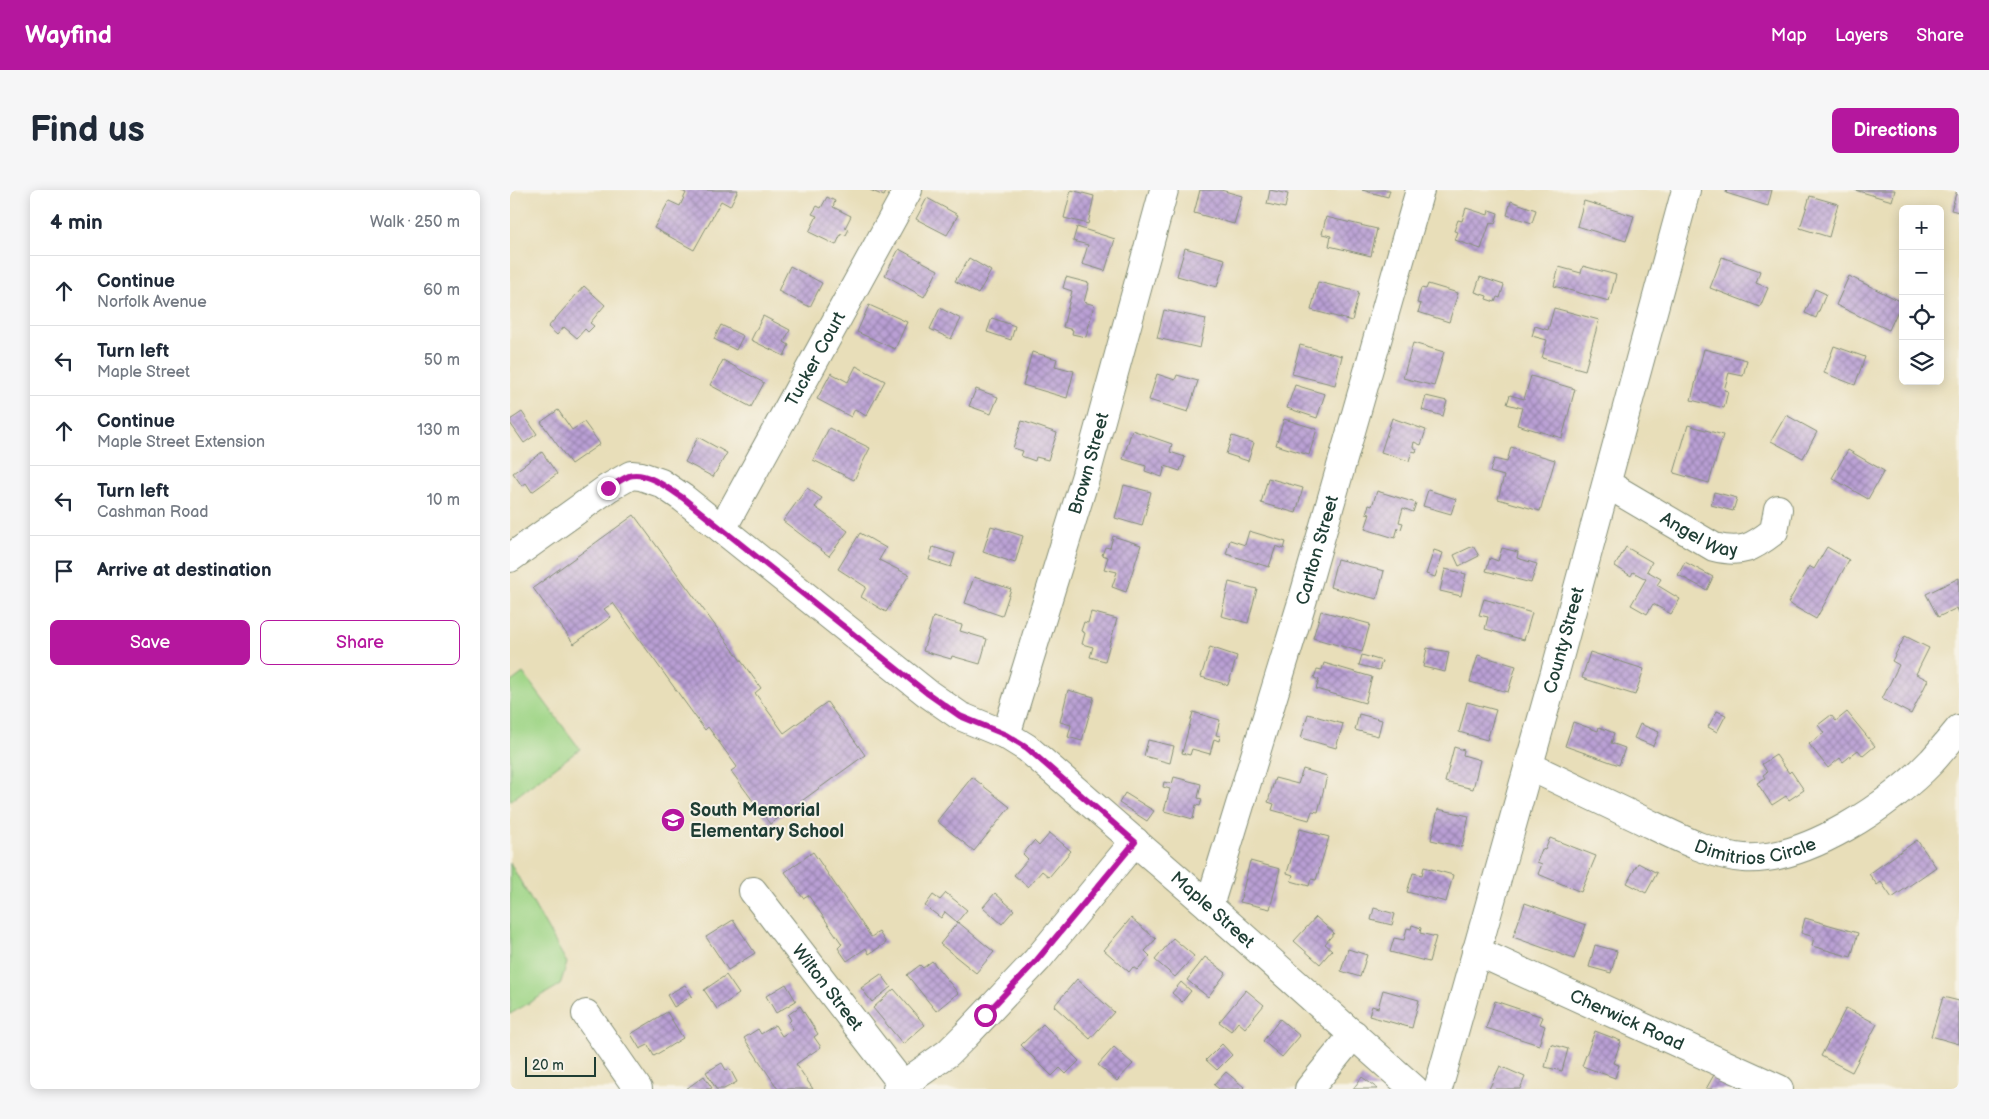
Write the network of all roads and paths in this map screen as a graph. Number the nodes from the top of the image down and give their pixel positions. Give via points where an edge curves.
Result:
1 (908, 190) edge
2 (1164, 190) edge
3 (1420, 190) edge
4 (1686, 190) edge
5 (1607, 484) junction
6 (1778, 509) dead end
7 (722, 529) junction
8 (510, 558) edge
9 (1006, 735) junction
10 (1954, 742) edge
11 (1529, 766) junction
12 (1135, 842) junction
13 (753, 891) dead end
14 (1210, 906) junction
15 (1476, 951) junction
16 (586, 1014) dead end
17 (1354, 1034) junction
18 (900, 1087) edge
19 (638, 1089) edge
20 (1309, 1089) edge
21 (1414, 1089) edge
22 (1438, 1089) edge
23 (1779, 1089) edge

1 - 7 street, Tucker Court
2 - 9 street, Brown Street via 1086,475
3 - 14 street, Carlton Street via 1303,598
4 - 5 street, County Street
5 - 6 street, Angel Way via 1714,547 1731,552 1761,541 1774,531
5 - 11 street, County Street
7 - 8 street, Maple Street via 661,483 631,475
7 - 9 street, Maple Street via 927,693 960,716
9 - 12 street, Maple Street via 1027,748
10 - 11 street, Dimitrios Circle via 1900,790 1846,828 1796,850 1744,858 1682,840
11 - 15 street, County Street
12 - 14 street, Maple Street
12 - 18 street via 1011,989 948,1052
13 - 18 street, Wilton Street
14 - 17 street, Maple Street
15 - 22 street, County Street
15 - 23 street, Cherwick Road
16 - 19 street
17 - 20 street
17 - 21 street, Maple Street

